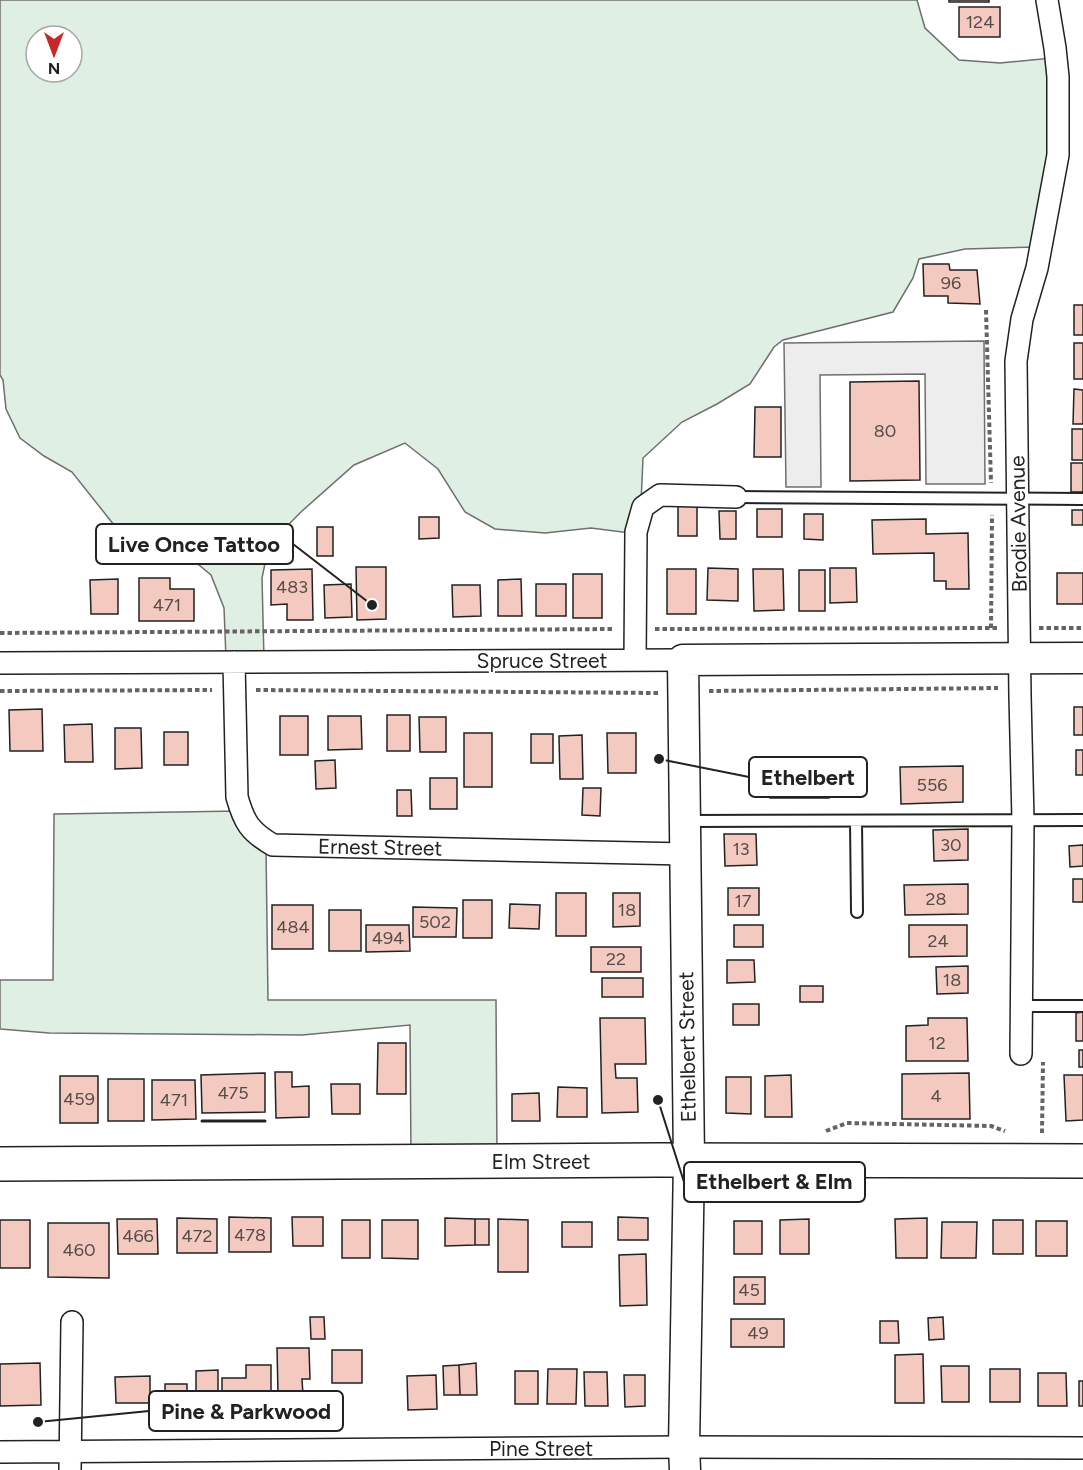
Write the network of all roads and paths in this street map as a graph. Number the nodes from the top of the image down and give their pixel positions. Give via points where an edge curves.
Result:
1 (1047, 0) edge
2 (986, 310) dead end
3 (736, 497) joint
4 (992, 498) junction
5 (1018, 498) junction
6 (1083, 499) edge
7 (991, 628) junction
8 (1020, 628) junction
9 (1083, 628) edge
10 (635, 629) junction
11 (0, 633) edge
12 (1083, 658) edge
13 (1020, 659) junction
14 (635, 660) junction
15 (683, 660) junction
16 (234, 662) junction
17 (0, 663) edge
18 (1020, 688) junction
19 (234, 690) junction
20 (0, 691) edge
21 (683, 692) junction
22 (1023, 820) junction
23 (1083, 820) edge
24 (685, 821) junction
25 (856, 821) junction
26 (685, 854) junction
27 (857, 912) dead end
28 (1022, 1006) junction
29 (1083, 1006) edge
30 (1021, 1054) dead end
31 (821, 1133) dead end
32 (1014, 1134) dead end
33 (1033, 1135) dead end
34 (1042, 1135) dead end
35 (689, 1161) junction
36 (1083, 1161) edge
37 (0, 1164) edge
38 (72, 1322) dead end
39 (1083, 1448) edge
40 (0, 1452) edge
41 (685, 1458) edge
42 (70, 1461) edge

1 - 5 street, Brodie Avenue via 1058,77 1058,155 1016,361
2 - 4 path
3 - 4 lane
3 - 10 street via 660,495 643,507 636,532
4 - 5 lane
4 - 7 path
5 - 6 lane
5 - 8 street, Brodie Avenue
7 - 8 path
7 - 10 path
8 - 9 path
8 - 13 street, Brodie Avenue
10 - 11 path
10 - 14 street
12 - 13 street, Spruce Street
13 - 15 street, Spruce Street
13 - 18 street, Brodie Avenue
14 - 15 street, Spruce Street
14 - 16 street, Spruce Street
15 - 21 street, Ethelbert Street
16 - 17 street, Spruce Street
16 - 19 street, Ernest Street
18 - 21 path
18 - 22 street, Brodie Avenue
19 - 20 path
19 - 21 path
19 - 26 street, Ernest Street via 237,797 243,817 258,837 273,845
21 - 24 street, Ethelbert Street
22 - 23 lane
22 - 25 lane
22 - 28 street, Brodie Avenue
24 - 25 lane
24 - 26 street, Ethelbert Street
25 - 27 lane
26 - 35 street, Ethelbert Street
28 - 29 lane
28 - 30 street, Brodie Avenue
31 - 32 path via 847,1123 991,1126
33 - 34 path
35 - 36 main road, Elm Street
35 - 37 main road, Elm Street
35 - 41 street, Ethelbert Street
38 - 42 street
39 - 41 street, Pine Street
40 - 42 street, Pine Street
41 - 42 street, Pine Street

